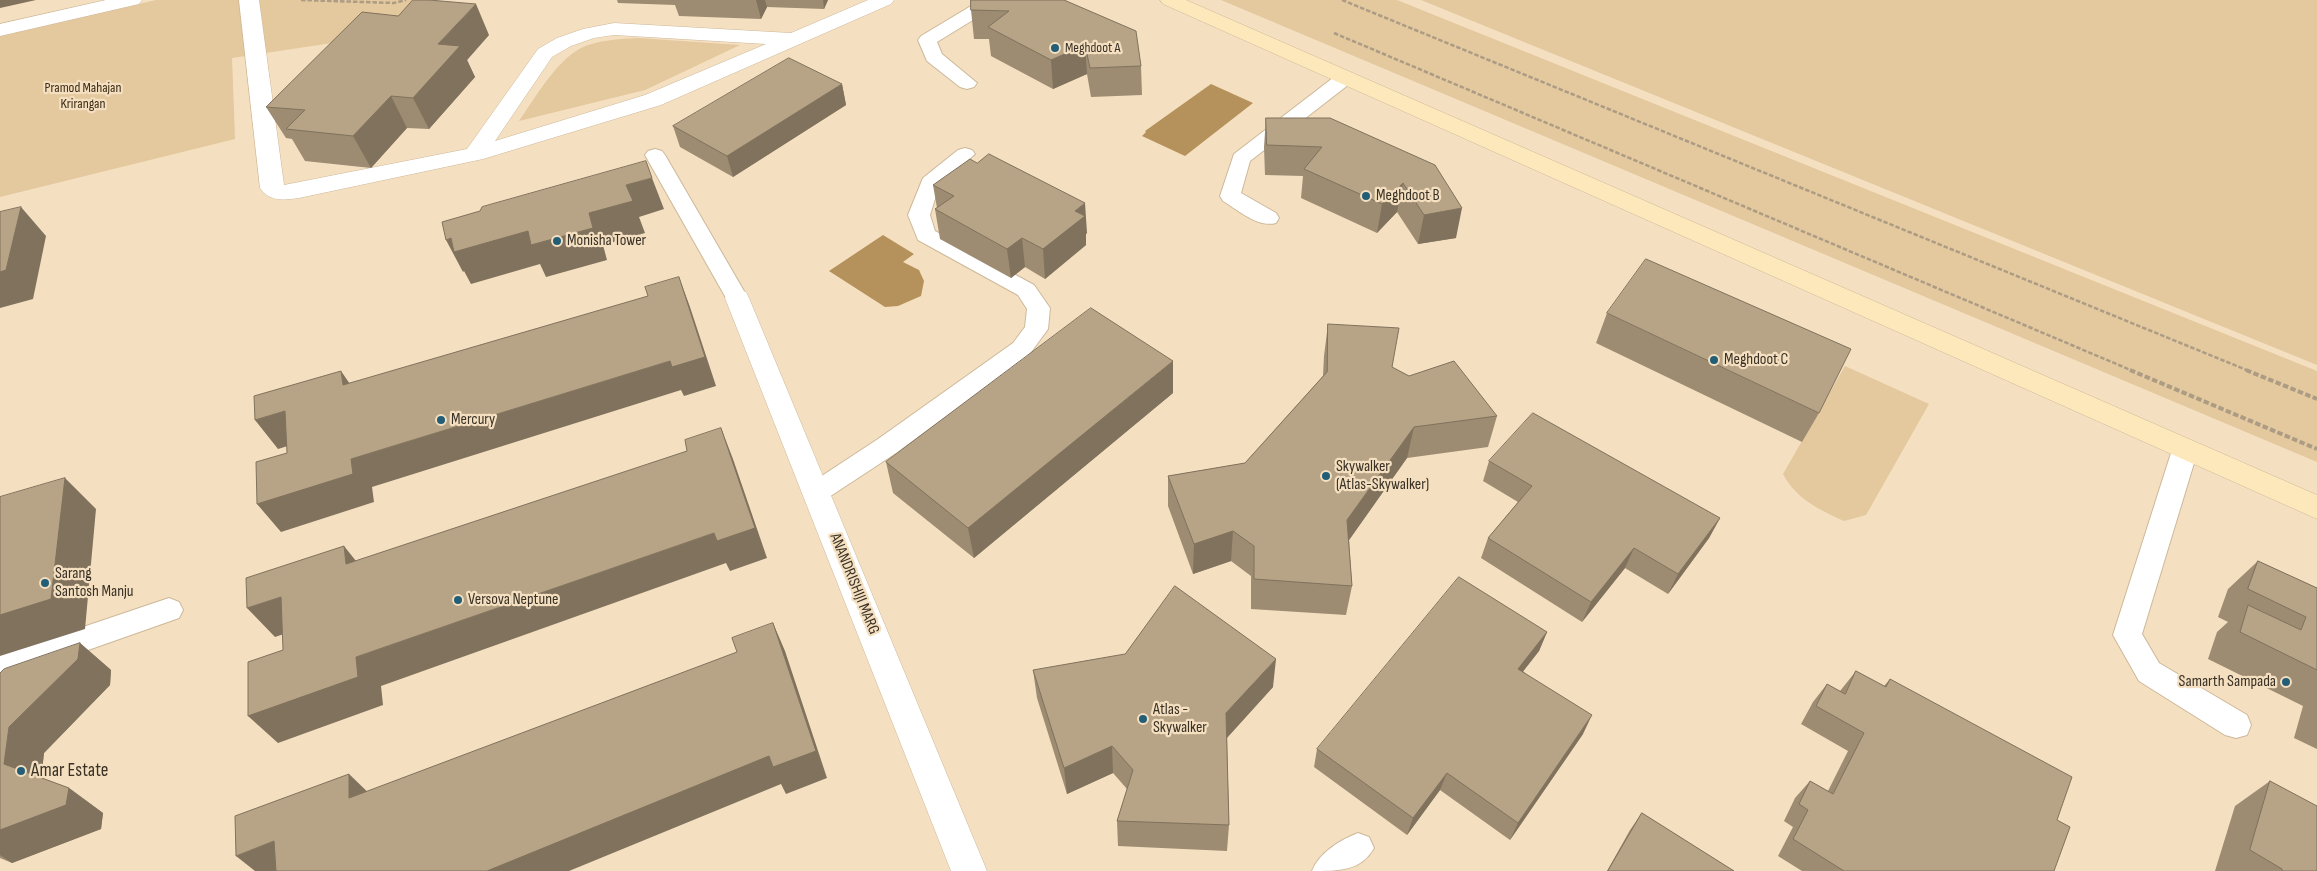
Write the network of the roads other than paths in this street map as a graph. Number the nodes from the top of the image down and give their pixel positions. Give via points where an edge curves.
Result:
1 (66, 0) edge
2 (132, 0) edge
3 (249, 0) edge
4 (884, 0) edge
5 (993, 0) edge
6 (1170, 0) edge
7 (0, 15) edge
8 (28, 16) junction
9 (0, 30) edge
10 (798, 39) junction
11 (1345, 78) junction
12 (967, 82) dead end
13 (475, 154) junction
14 (965, 154) dead end
15 (655, 155) dead end
16 (1268, 218) dead end
17 (737, 298) joint
18 (2185, 450) junction
19 (817, 492) junction
20 (2317, 508) edge
21 (169, 610) dead end
22 (0, 668) edge
23 (2236, 725) dead end
24 (1358, 848) dead end
25 (969, 871) edge
26 (1328, 871) edge

1 - 8 street
2 - 8 street
3 - 13 street via 271,188 280,193 298,191
4 - 10 street
5 - 12 lane via 927,40 934,57
6 - 11 street
7 - 8 street
8 - 9 street
10 - 13 street via 653,100
10 - 13 street via 614,29 590,32 545,53
11 - 16 lane via 1241,158 1230,196
11 - 18 street
14 - 19 lane via 930,183 918,215 926,235 1026,290 1039,308 1036,329 1021,349 888,446
15 - 17 lane
17 - 19 street, ANANDRISHIJI MARG
18 - 20 street
18 - 23 lane via 2127,635 2149,672
19 - 25 street, ANANDRISHIJI MARG
21 - 22 lane
24 - 26 lane

